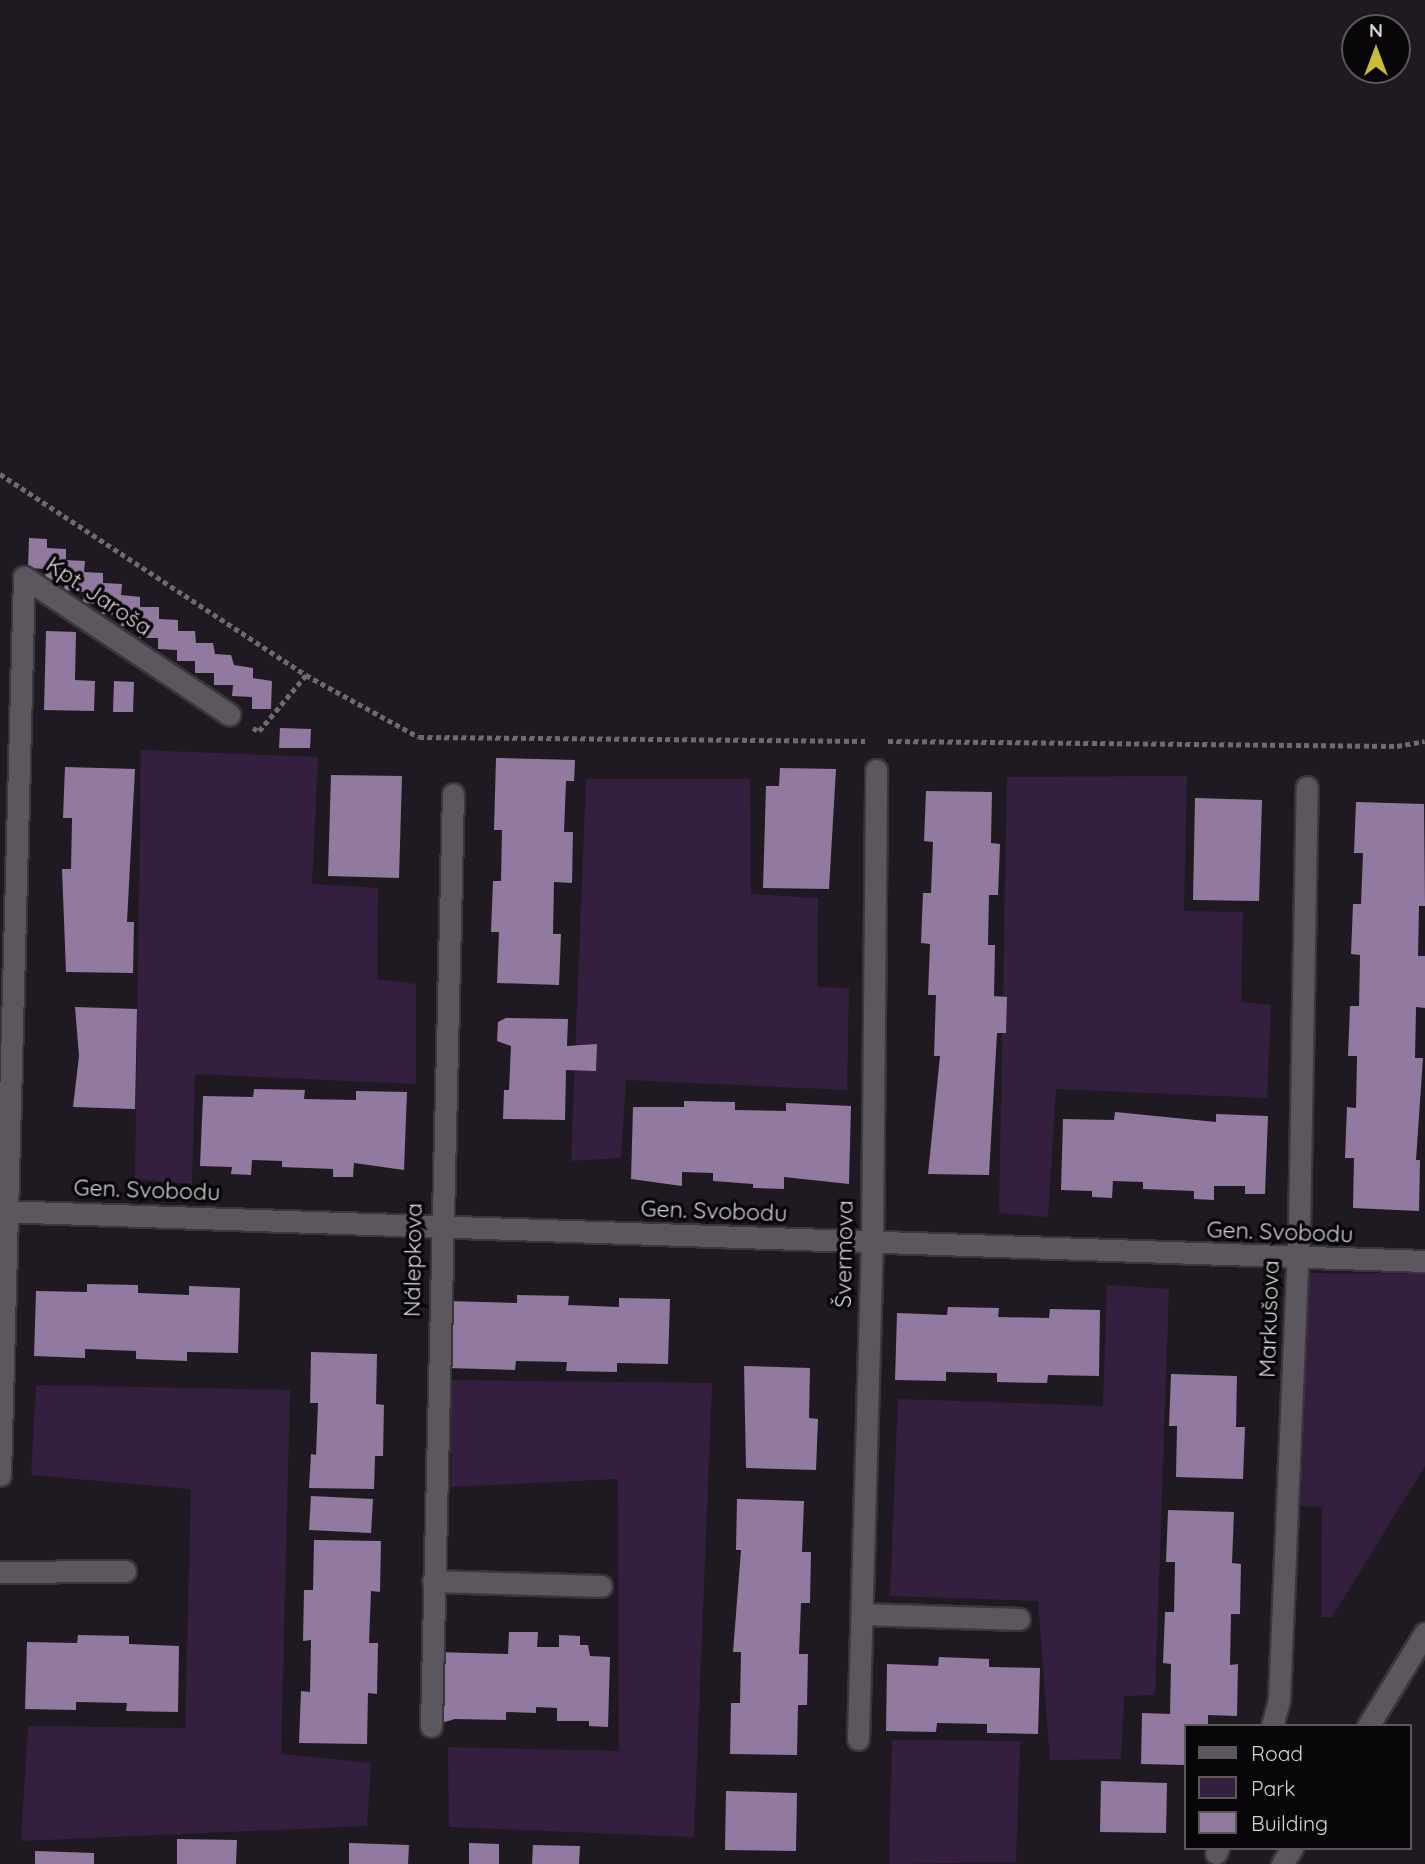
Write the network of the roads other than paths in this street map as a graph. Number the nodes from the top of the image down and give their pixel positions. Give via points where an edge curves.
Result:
1 (229, 714) road end
2 (876, 770) dead end
3 (1307, 788) dead end
4 (453, 794) dead end
5 (4, 1211) edge
6 (440, 1226) junction
7 (872, 1244) junction
8 (1298, 1260) junction
9 (1425, 1261) edge
10 (0, 1475) edge
11 (125, 1571) dead end
12 (0, 1572) edge
13 (433, 1581) junction
14 (601, 1586) dead end
15 (862, 1614) junction
16 (1019, 1619) dead end
17 (1425, 1633) edge
18 (1273, 1724) edge
19 (1369, 1724) edge
20 (431, 1726) dead end
21 (858, 1739) dead end

1 - 5 street, Kpt. Jaroša via 23,577
2 - 7 street, Švermova
3 - 8 street, Markušova
4 - 6 street, Nálepkova
5 - 6 street, Gen. Svobodu
5 - 10 street, Kpt. Jaroša
6 - 7 street, Gen. Svobodu
6 - 13 street, Nálepkova
7 - 8 street, Gen. Svobodu
7 - 15 street, Švermova
8 - 9 street, Gen. Svobodu
8 - 18 street, Markušova via 1279,1699
11 - 12 street
13 - 14 street
13 - 20 street, Nálepkova
15 - 16 street
15 - 21 street, Švermova
17 - 19 street

